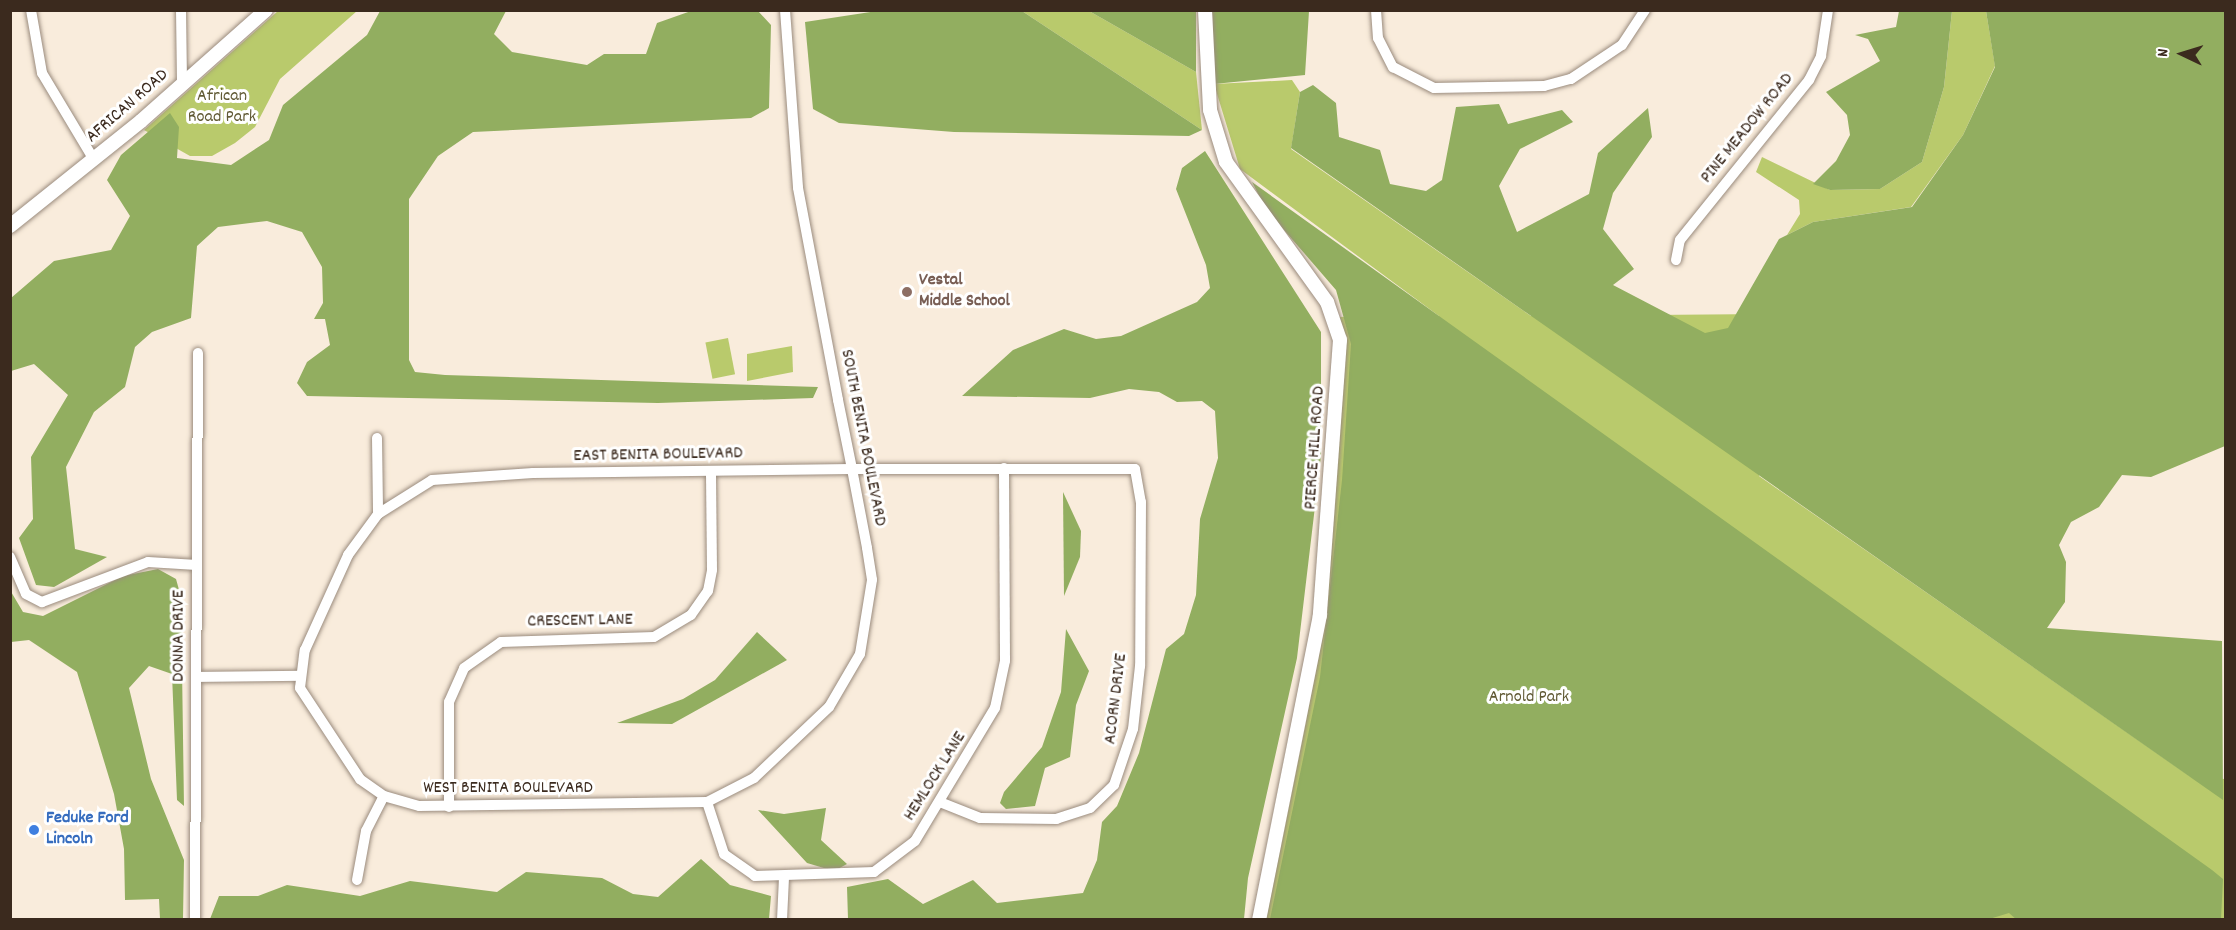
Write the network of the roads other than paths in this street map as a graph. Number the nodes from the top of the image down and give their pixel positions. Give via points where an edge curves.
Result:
1 (31, 10) edge
2 (181, 10) edge
3 (266, 10) edge
4 (785, 10) edge
5 (1204, 10) edge
6 (1376, 10) edge
7 (1645, 10) edge
8 (1828, 10) edge
9 (182, 84) junction
10 (94, 160) junction
11 (10, 226) edge
12 (1676, 260) dead end
13 (198, 353) dead end
14 (377, 438) dead end
15 (1004, 468) junction
16 (1131, 468) joint
17 (852, 469) junction
18 (711, 472) junction
19 (378, 514) junction
20 (10, 556) edge
21 (196, 565) junction
22 (299, 676) junction
23 (196, 677) junction
24 (384, 796) junction
25 (707, 802) junction
26 (940, 802) junction
27 (448, 807) junction
28 (784, 878) junction
29 (357, 880) dead end
30 (195, 920) edge
31 (783, 920) edge
32 (1259, 920) edge

1 - 10 street via 42,73
2 - 9 street
3 - 9 street, AFRICAN ROAD
4 - 17 street, SOUTH BENITA BOULEVARD via 791,146
5 - 32 street, PIERCE HILL ROAD via 1210,110 1226,162 1327,302 1340,340 1320,615
6 - 7 street via 1378,38 1394,67 1434,88 1544,86 1571,79 1622,45
8 - 12 street, PINE MEADOW ROAD via 1821,57 1809,80 1680,240
9 - 10 street, AFRICAN ROAD
10 - 11 street, AFRICAN ROAD
13 - 21 street, DONNA DRIVE
14 - 19 street
15 - 16 street, EAST BENITA BOULEVARD
15 - 17 street, EAST BENITA BOULEVARD
15 - 26 street, HEMLOCK LANE via 1003,670 986,729
16 - 26 street, ACORN DRIVE via 1140,474 1140,666 1133,729 1114,785 1090,808 1057,819 980,818
17 - 18 street, EAST BENITA BOULEVARD
17 - 25 street, SOUTH BENITA BOULEVARD via 872,580 860,654 829,707 801,736 754,778
18 - 19 street, EAST BENITA BOULEVARD via 454,475 411,489
18 - 27 street, CRESCENT LANE via 712,570 708,591 691,615 654,637 501,642 464,668 449,702
19 - 22 street, EAST BENITA BOULEVARD via 348,555 308,641
20 - 21 street via 26,594 42,602 148,562
21 - 23 street, DONNA DRIVE
22 - 23 street
22 - 24 street, WEST BENITA BOULEVARD via 327,733 360,779
23 - 30 street, DONNA DRIVE
24 - 27 street, WEST BENITA BOULEVARD via 419,806
24 - 29 street via 366,831
25 - 27 street, WEST BENITA BOULEVARD
25 - 28 street, HEMLOCK LANE via 716,838 733,865 755,876
26 - 28 street, HEMLOCK LANE via 915,841 889,866 841,878
28 - 31 street

